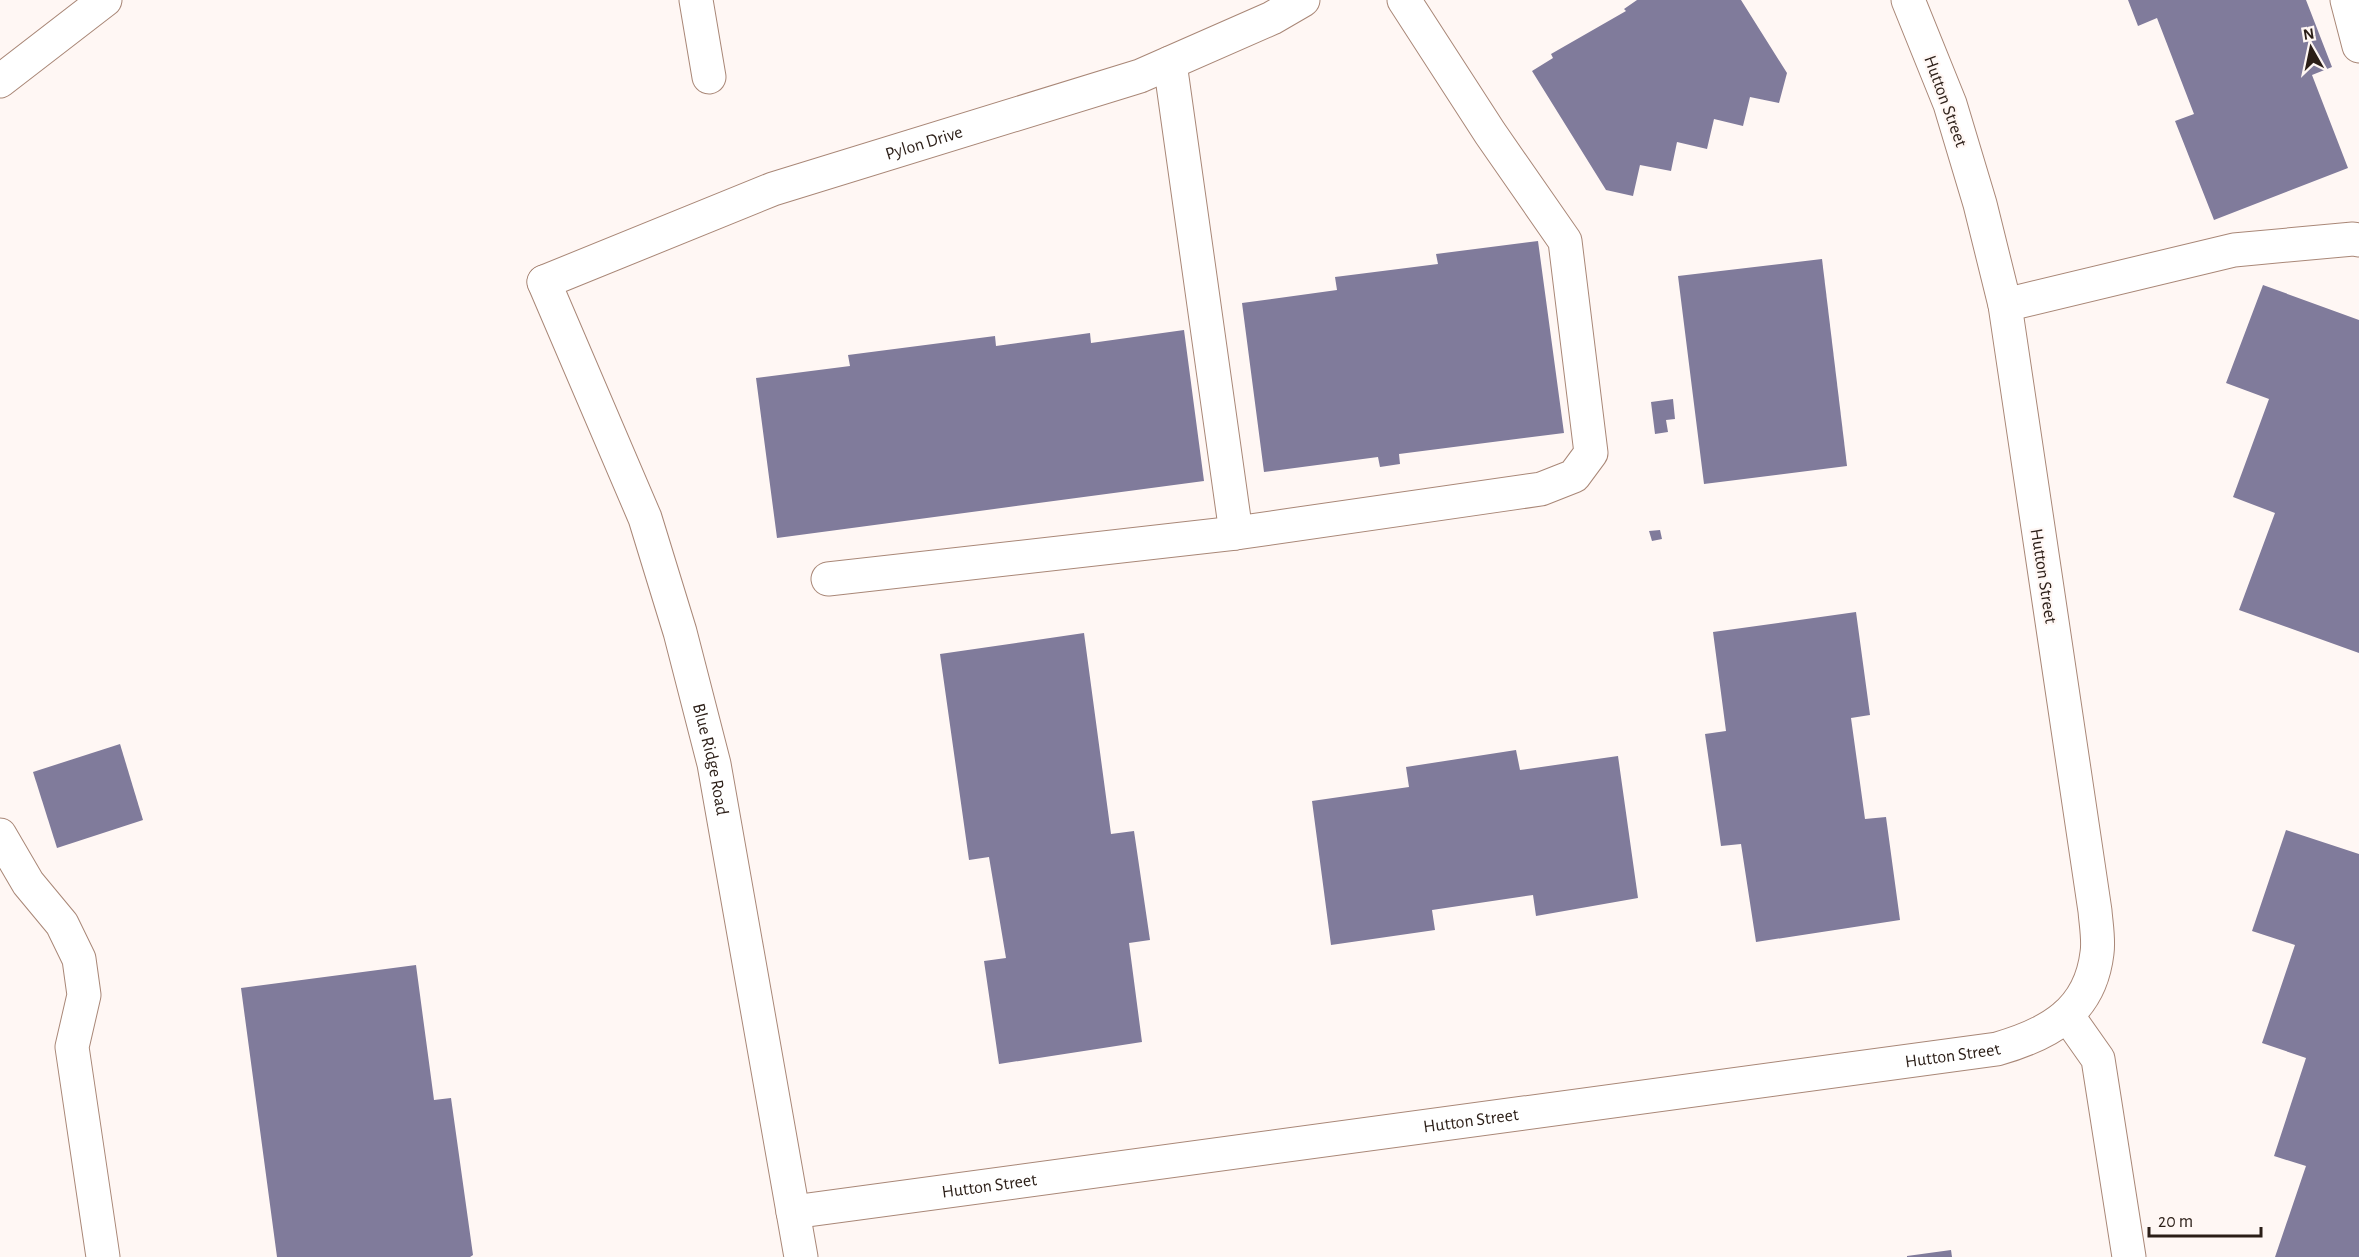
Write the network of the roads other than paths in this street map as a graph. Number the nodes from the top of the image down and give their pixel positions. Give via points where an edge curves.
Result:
1 (105, 0) edge
2 (696, 0) edge
3 (1303, 0) edge
4 (1404, 0) edge
5 (1908, 0) edge
6 (2347, 0) edge
7 (2359, 46) edge
8 (1170, 63) junction
9 (709, 76) dead end
10 (0, 81) edge
11 (2357, 235) edge
12 (544, 282) joint
13 (2005, 305) junction
14 (1236, 533) junction
15 (828, 579) dead end
16 (0, 835) edge
17 (2067, 1015) junction
18 (793, 1212) junction
19 (102, 1257) edge
20 (801, 1257) edge
21 (2129, 1257) edge

1 - 10 street
2 - 9 street
3 - 8 street, Pylon Drive
4 - 14 street via 1565,242 1591,453 1574,476 1541,489
5 - 13 street, Hutton Street via 1950,104
6 - 7 street
8 - 12 street, Pylon Drive via 1140,76 773,189
8 - 14 street
11 - 13 street via 2234,250
12 - 18 street, Blue Ridge Road via 645,518 681,633 714,764
13 - 17 street, Hutton Street via 2095,911 2098,951 2091,982
14 - 15 street
16 - 19 street via 28,883 62,924 79,959 84,995 72,1047
17 - 18 street, Hutton Street via 2030,1040 1997,1049
17 - 21 street via 2098,1059
18 - 20 street, Blue Ridge Road

